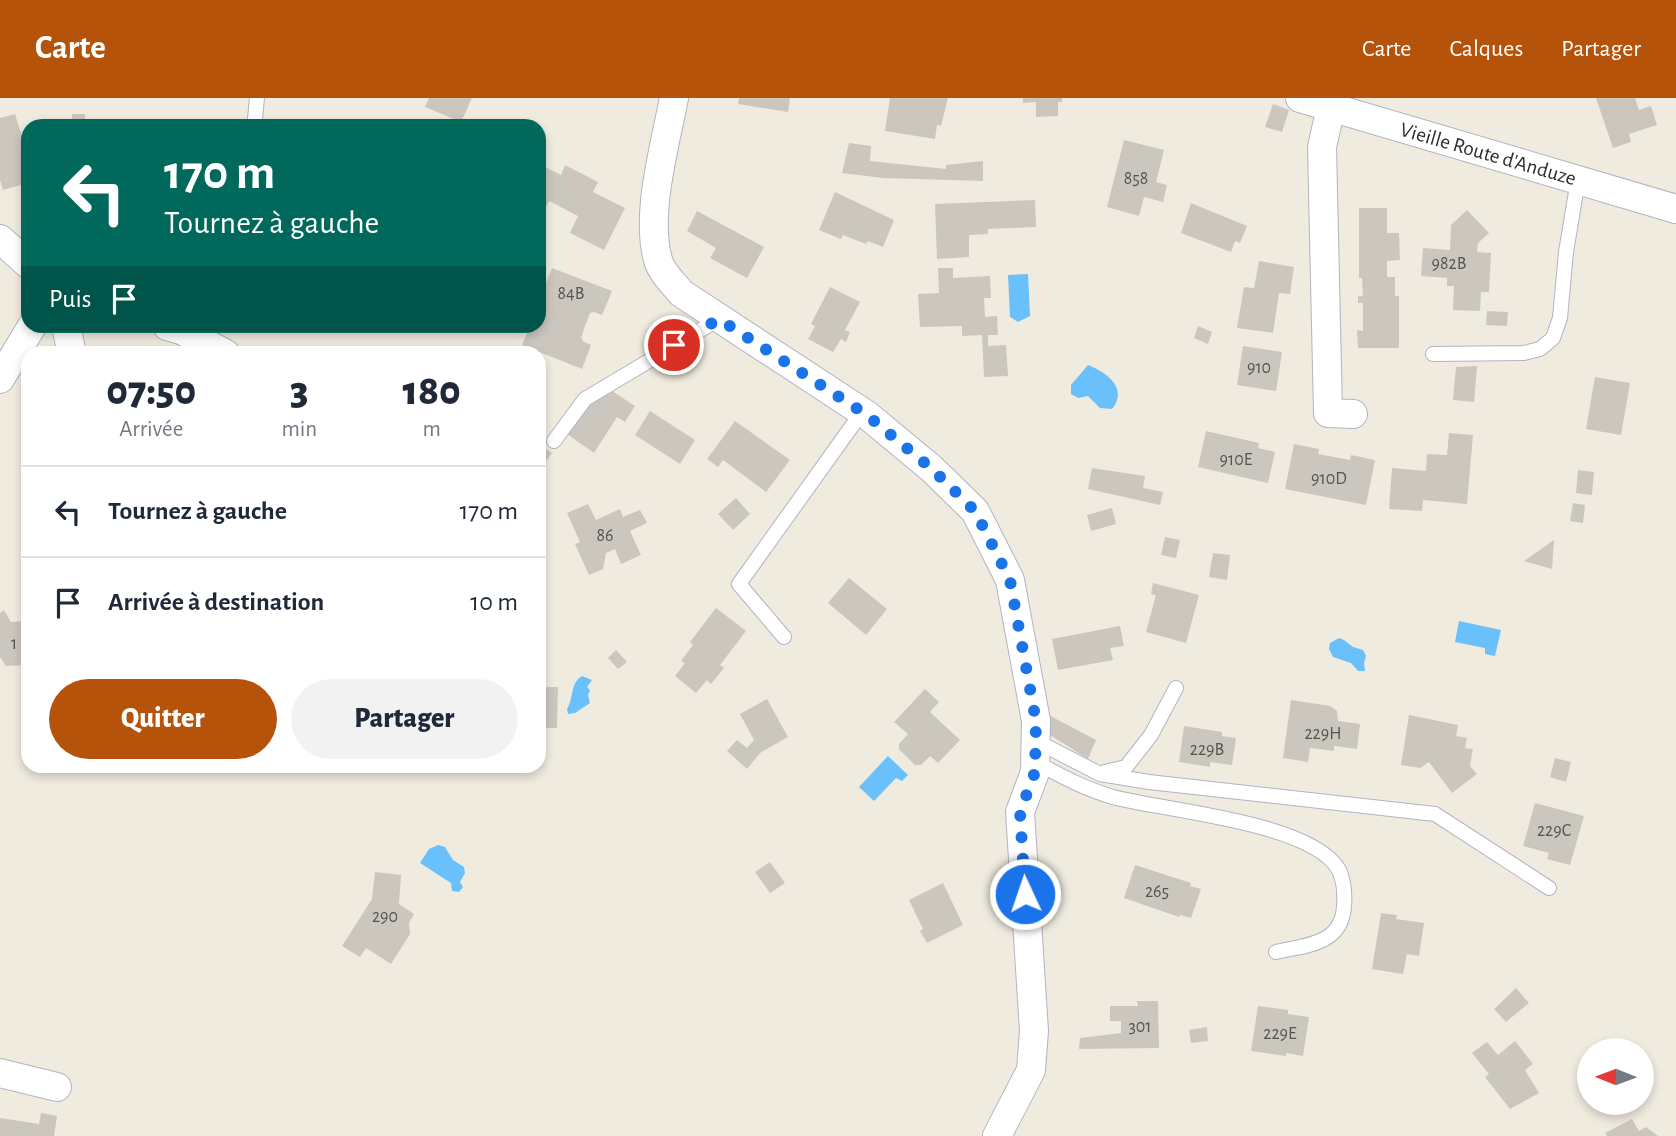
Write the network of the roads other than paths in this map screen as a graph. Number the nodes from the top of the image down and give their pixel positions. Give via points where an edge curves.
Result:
1 (257, 98) edge
2 (674, 98) edge
3 (1300, 98) edge
4 (1331, 107) junction
5 (255, 119) edge
6 (1578, 180) junction
7 (1676, 209) edge
8 (0, 239) edge
9 (21, 258) edge
10 (719, 319) junction
11 (28, 333) edge
12 (182, 333) edge
13 (209, 346) edge
14 (1433, 354) dead end
15 (0, 379) edge
16 (862, 412) junction
17 (1353, 414) dead end
18 (554, 441) dead end
19 (784, 638) dead end
20 (1176, 688) dead end
21 (1035, 751) junction
22 (1100, 774) junction
23 (1549, 888) dead end
24 (1276, 952) dead end
25 (0, 1073) edge
26 (57, 1087) dead end
27 (997, 1136) edge

1 - 5 lane
2 - 10 street via 654,206 654,240 660,266 681,293
3 - 4 street, Vieille Route d'Anduze
4 - 6 street, Vieille Route d'Anduze
4 - 17 street via 1322,148 1328,413
6 - 7 street, Vieille Route d'Anduze
6 - 14 lane via 1560,317 1553,338 1540,349 1524,353
8 - 9 street
10 - 16 street
10 - 18 lane via 585,399
11 - 15 street
12 - 13 street
16 - 19 lane via 740,584
16 - 21 street via 975,511 1010,580 1036,721
20 - 22 lane via 1151,735 1126,767
21 - 22 lane
21 - 24 lane via 1083,788 1250,824 1318,850 1338,869 1344,890 1339,928 1328,939
21 - 27 street via 1035,772 1020,812 1034,1031 1031,1070
22 - 23 lane via 1435,814
25 - 26 street

